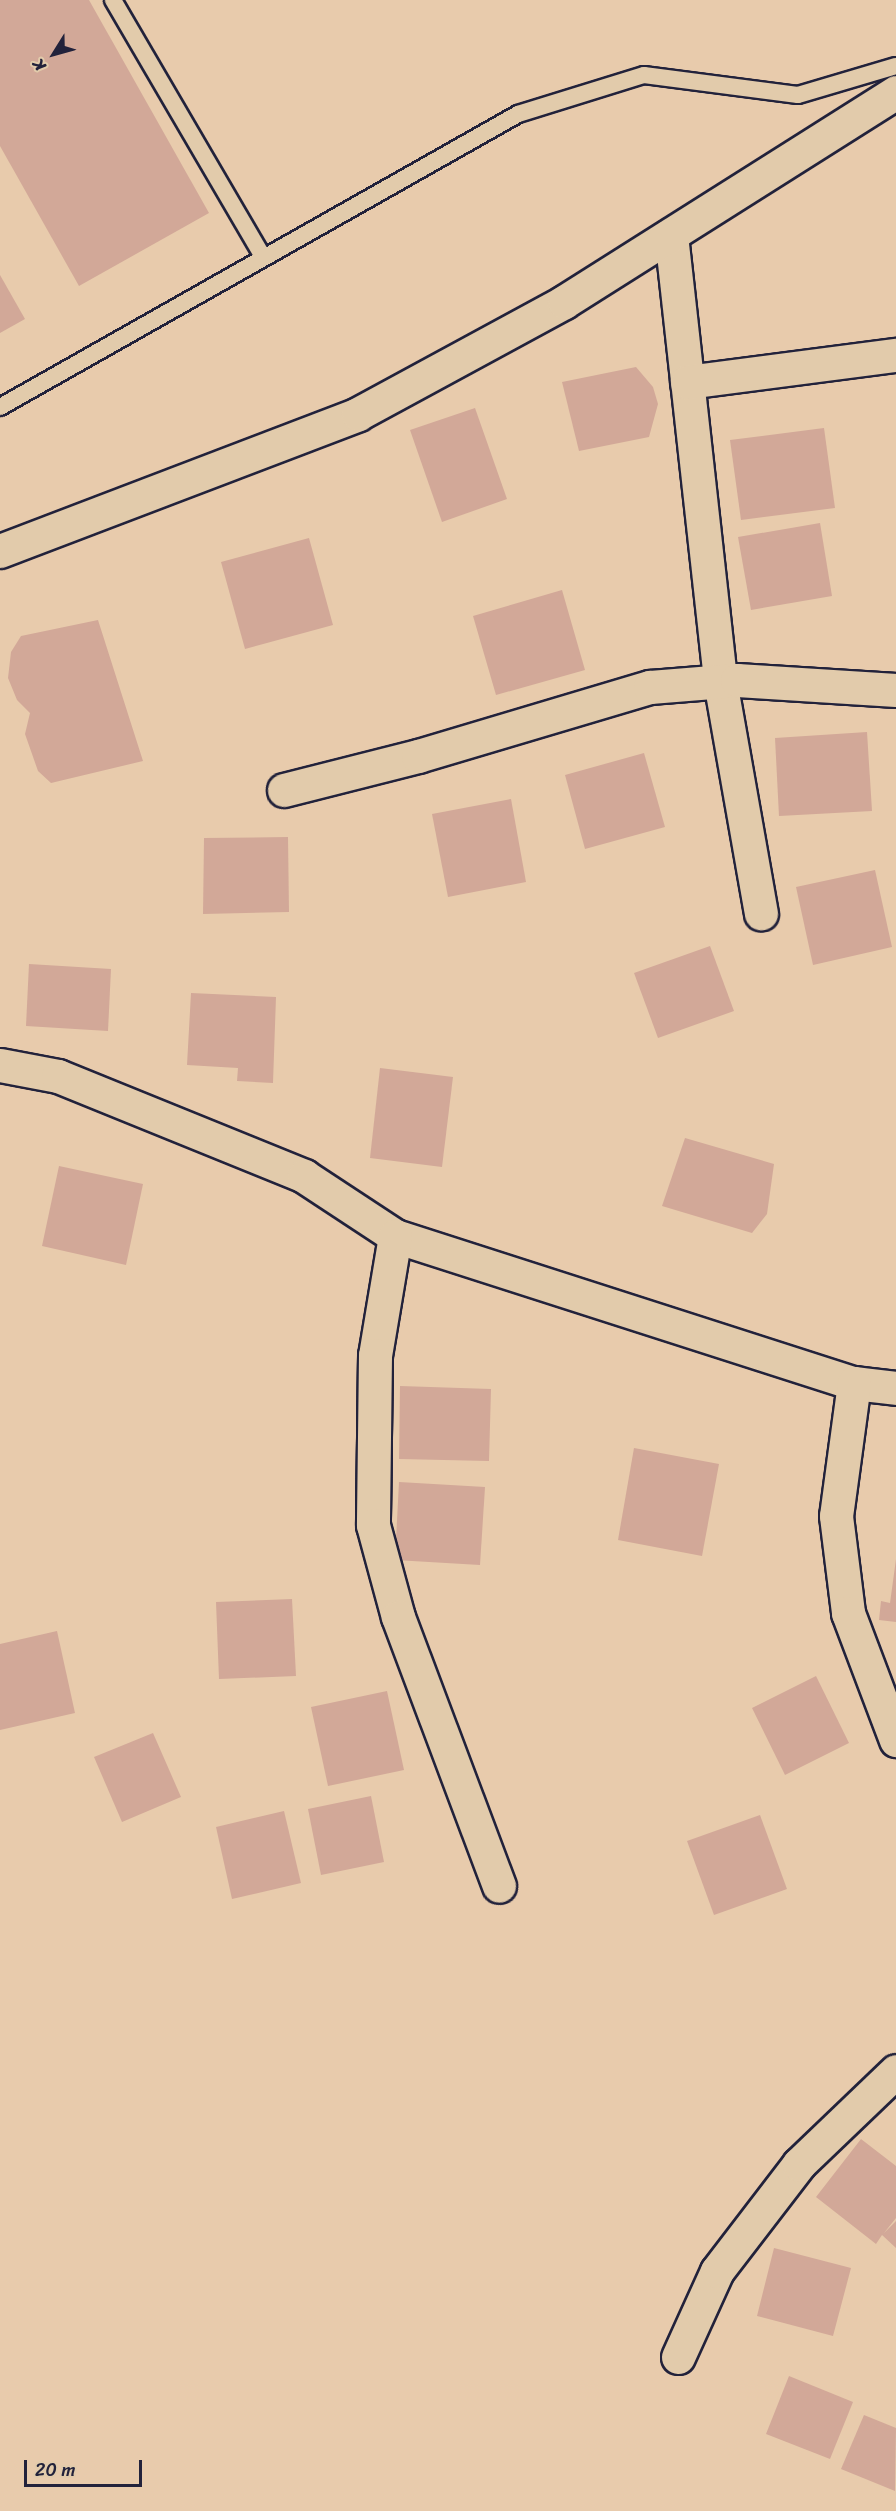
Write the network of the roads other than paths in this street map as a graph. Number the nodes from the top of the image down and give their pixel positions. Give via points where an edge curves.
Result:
1 (114, 0) edge
2 (896, 66) edge
3 (896, 92) edge
4 (671, 235) junction
5 (263, 257) junction
6 (896, 355) edge
7 (687, 382) junction
8 (0, 406) edge
9 (0, 551) edge
10 (720, 681) junction
11 (896, 690) edge
12 (284, 789) dead end
13 (761, 913) dead end
14 (0, 1065) edge
15 (395, 1236) junction
16 (854, 1383) junction
17 (896, 1388) edge
18 (896, 1740) edge
19 (499, 1886) dead end
20 (896, 2071) edge
21 (678, 2357) dead end

1 - 5 lane
2 - 5 lane via 798,95 644,75 518,114
3 - 4 street
4 - 7 street
4 - 9 street via 564,302 358,414
5 - 8 lane
6 - 7 street
7 - 10 street
10 - 11 street
10 - 12 street via 650,687 418,756
10 - 13 street
14 - 15 street via 58,1076 304,1176
15 - 16 street
15 - 19 street via 375,1355 373,1525 398,1617
16 - 17 street
16 - 18 street via 836,1516 848,1613
20 - 21 street via 799,2164 717,2271

